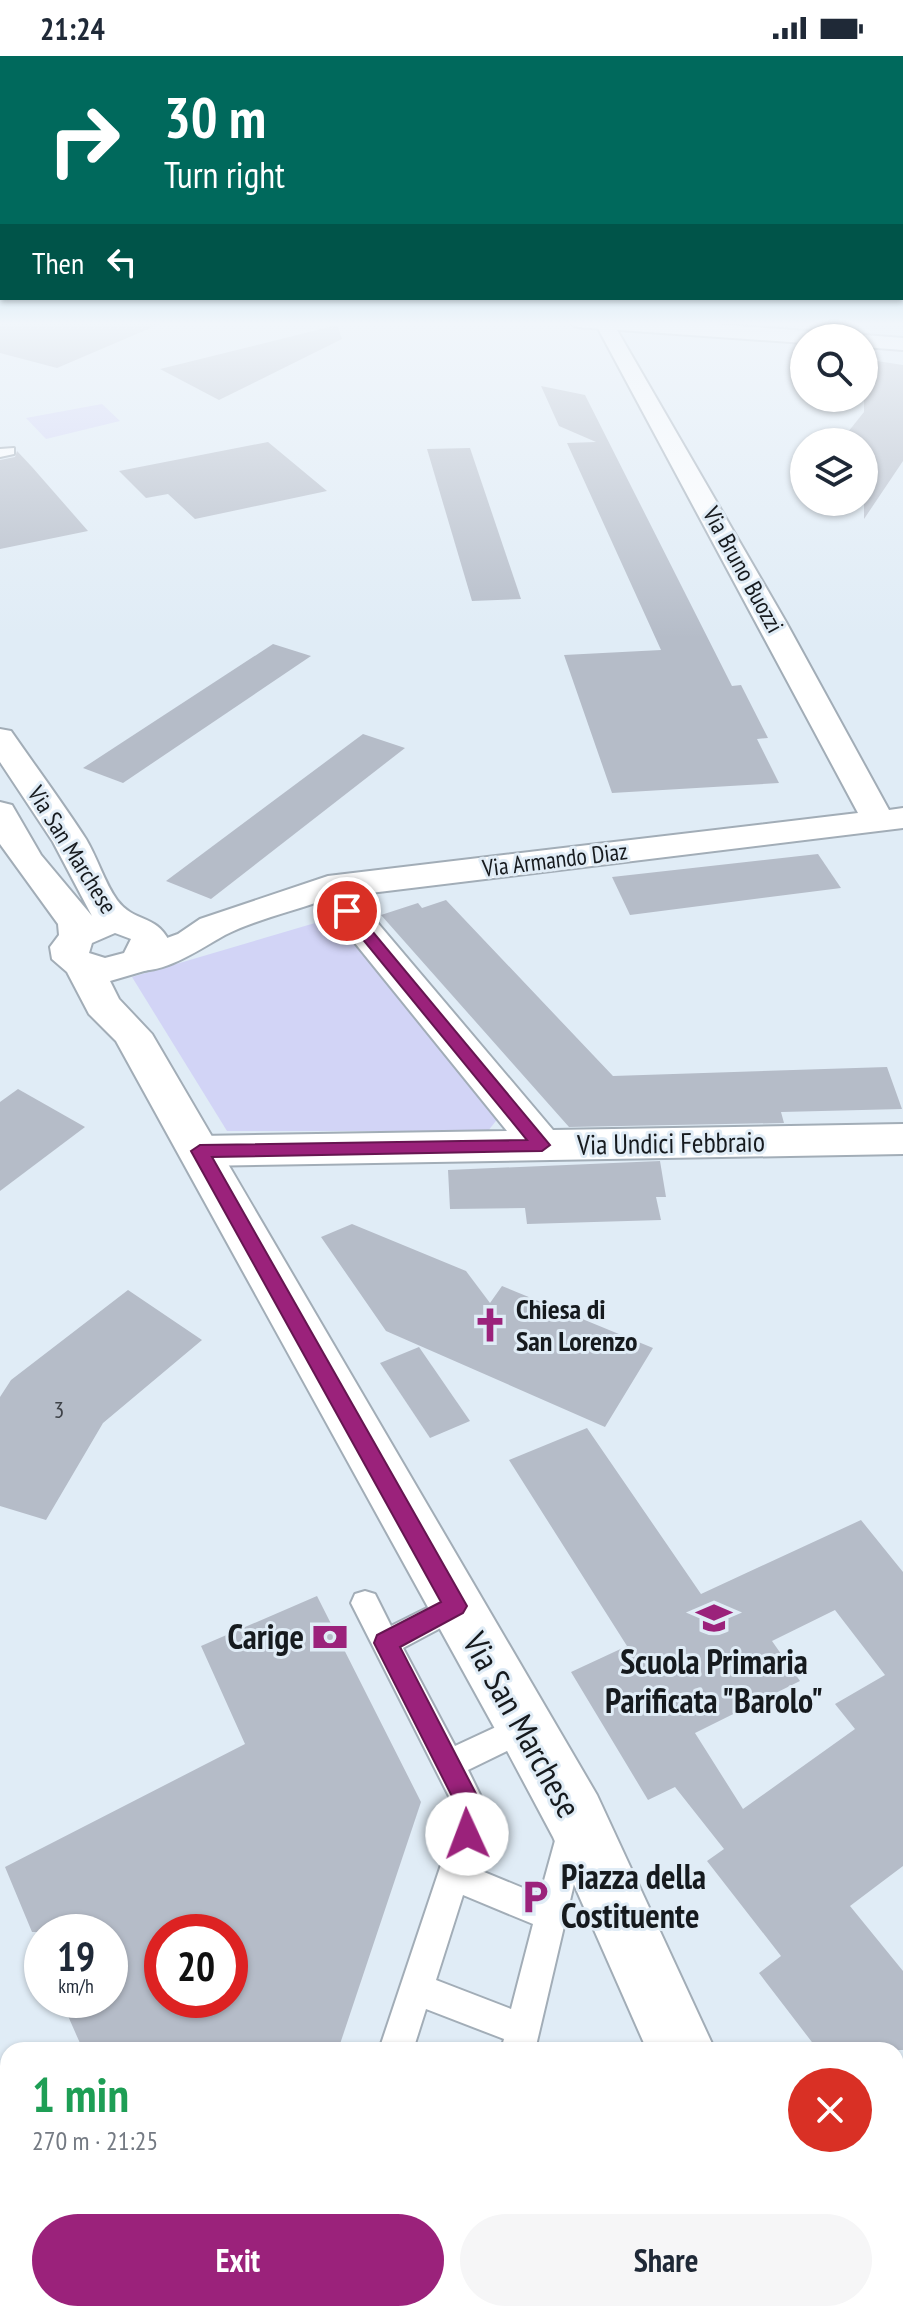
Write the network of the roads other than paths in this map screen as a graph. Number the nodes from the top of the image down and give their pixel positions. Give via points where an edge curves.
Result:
1 (654, 427) edge
2 (0, 738) edge
3 (0, 812) edge
4 (891, 819) edge
5 (328, 887) junction
6 (131, 946) junction
7 (81, 951) junction
8 (132, 1034) junction
9 (903, 1139) edge
10 (542, 1145) junction
11 (200, 1151) junction
12 (365, 1603) dead end
13 (455, 1606) junction
14 (386, 1643) junction
15 (526, 1727) junction
16 (449, 1764) junction
17 (575, 1816) junction
18 (454, 1875) junction
19 (553, 1917) junction
20 (416, 1989) junction
21 (520, 2040) edge
22 (399, 2042) edge
23 (677, 2042) edge

1 - 4 street, Via Bruno Buozzi
2 - 6 street, Via San Marchese
3 - 7 street, Via San Marchese via 25,858 76,923
4 - 5 street, Via Armando Diaz
5 - 6 street, Via Armando Diaz via 213,927 191,942
5 - 10 street
6 - 7 street via 103,971
6 - 8 street
7 - 8 street, Via San Marchese via 103,1005
8 - 11 street, Via San Marchese
9 - 10 street, Via Undici Febbraio
10 - 11 street, Via Undici Febbraio
11 - 13 street, Via San Marchese
12 - 14 lane
13 - 14 lane
13 - 15 street, Via San Marchese
14 - 16 lane
15 - 16 lane
15 - 17 street, Via San Marchese
16 - 18 lane via 474,1813
17 - 19 lane
17 - 23 street, Via San Marchese
18 - 19 lane
18 - 20 lane
19 - 21 lane
20 - 21 lane
20 - 22 lane

